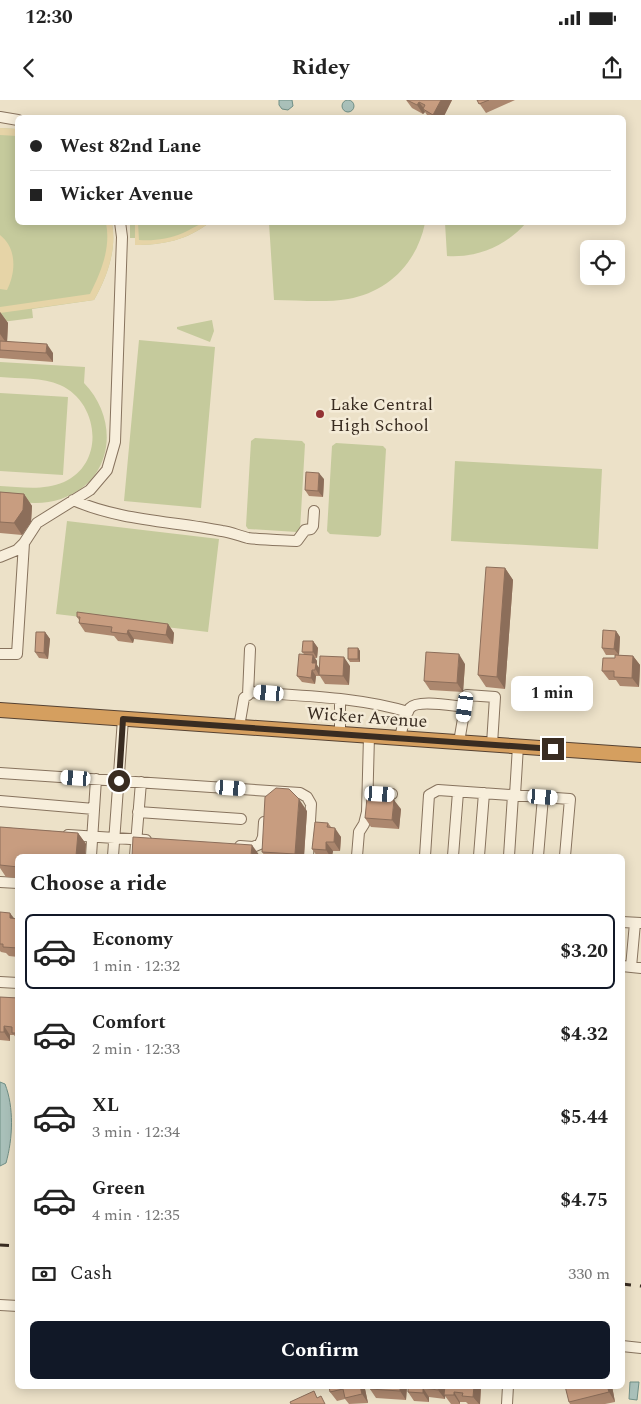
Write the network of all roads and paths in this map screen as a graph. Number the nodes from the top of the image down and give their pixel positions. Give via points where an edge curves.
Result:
1 (0, 117) edge
2 (15, 120) edge
3 (120, 225) edge
4 (73, 500) junction
5 (314, 511) dead end
6 (24, 543) junction
7 (0, 556) edge
8 (250, 650) dead end
9 (0, 654) edge
10 (248, 695) junction
11 (340, 700) junction
12 (465, 707) junction
13 (0, 710) edge
14 (408, 712) junction
15 (123, 719) junction
16 (239, 727) junction
17 (340, 734) junction
18 (369, 736) junction
19 (400, 738) junction
20 (460, 742) junction
21 (492, 744) junction
22 (518, 746) junction
23 (641, 755) edge
24 (0, 773) edge
25 (96, 780) junction
26 (119, 781) junction
27 (141, 782) junction
28 (458, 792) junction
29 (368, 793) junction
30 (484, 793) junction
31 (392, 794) dead end
32 (514, 795) junction
33 (543, 797) junction
34 (266, 800) junction
35 (0, 801) edge
36 (94, 809) junction
37 (138, 812) junction
38 (241, 819) dead end
39 (55, 834) edge
40 (92, 837) junction
41 (114, 838) junction
42 (136, 840) junction
43 (156, 841) edge
44 (234, 846) edge
45 (91, 854) edge
46 (113, 854) edge
47 (135, 854) edge
48 (308, 854) edge
49 (356, 854) edge
50 (425, 854) edge
51 (453, 854) edge
52 (479, 854) edge
53 (509, 854) edge
54 (538, 854) edge
55 (565, 854) edge
56 (0, 882) edge
57 (15, 883) edge
58 (625, 922) edge
59 (638, 923) edge
60 (632, 967) edge
61 (0, 982) edge
62 (15, 983) edge
63 (0, 1305) edge
64 (15, 1306) edge
65 (625, 1346) edge
66 (641, 1348) edge
67 (508, 1389) edge
68 (507, 1404) edge

1 - 2 street
3 - 4 street via 116,442 107,470 90,490
4 - 5 street via 97,510 224,531 247,538 275,540 297,541 305,530 313,526
4 - 6 street via 37,523
6 - 7 street via 17,550
6 - 9 street via 17,654
8 - 10 street
10 - 11 street via 251,692
10 - 16 street via 244,698
11 - 14 street
11 - 17 street
12 - 14 street via 421,703 410,707
12 - 20 street
12 - 21 street via 467,695 495,697
13 - 15 highway, Wicker Avenue
14 - 19 street
15 - 16 highway, Wicker Avenue
15 - 26 street
16 - 17 highway, Wicker Avenue
17 - 18 highway, Wicker Avenue
18 - 19 highway, Wicker Avenue
18 - 29 street
19 - 20 highway, Wicker Avenue
20 - 21 highway, Wicker Avenue
21 - 22 highway, Wicker Avenue
22 - 23 highway, Wicker Avenue
22 - 32 street
24 - 25 street
25 - 26 street
25 - 36 street
26 - 27 street
26 - 41 street
27 - 34 street
27 - 37 street
28 - 30 street
28 - 50 street via 438,790 429,795
28 - 51 street
29 - 31 street
29 - 49 street via 367,812 359,832
30 - 32 street
30 - 52 street
32 - 33 street
32 - 53 street
33 - 54 street
33 - 55 street via 570,800
34 - 44 street via 260,844
34 - 48 street via 300,793 307,797 310,804
35 - 36 street
36 - 40 street
37 - 38 street
37 - 42 street
39 - 40 street
40 - 41 street
40 - 45 street
41 - 42 street
41 - 46 street
42 - 43 street
42 - 47 street
56 - 57 street
58 - 59 street
59 - 60 street
61 - 62 street
63 - 64 street
65 - 66 street
67 - 68 street

